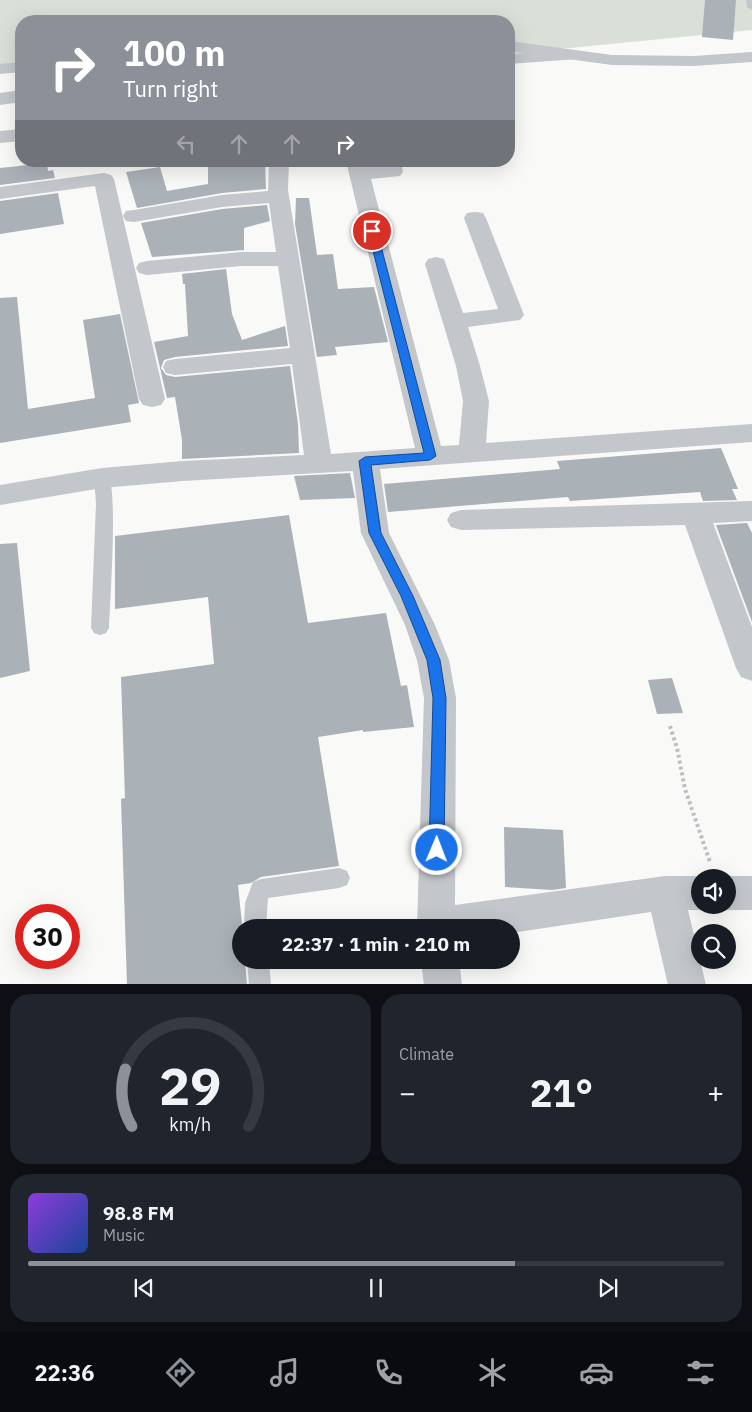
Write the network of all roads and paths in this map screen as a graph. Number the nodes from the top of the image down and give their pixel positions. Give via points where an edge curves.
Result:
1 (751, 0) edge
2 (752, 7) edge
3 (515, 39) edge
4 (752, 45) edge
5 (515, 47) edge
6 (572, 55) junction
7 (752, 57) edge
8 (515, 59) edge
9 (15, 68) edge
10 (0, 69) edge
11 (15, 78) edge
12 (0, 79) edge
13 (15, 97) edge
14 (0, 99) edge
15 (15, 136) edge
16 (0, 137) edge
17 (280, 167) edge
18 (358, 167) edge
19 (392, 167) edge
20 (0, 192) edge
21 (279, 196) junction
22 (134, 216) dead end
23 (475, 218) dead end
24 (288, 259) junction
25 (436, 264) dead end
26 (147, 268) dead end
27 (454, 320) junction
28 (303, 355) junction
29 (175, 367) dead end
30 (152, 399) dead end
31 (752, 433) edge
32 (472, 453) junction
33 (430, 456) junction
34 (365, 461) junction
35 (319, 464) junction
36 (102, 478) junction
37 (0, 495) edge
38 (752, 511) edge
39 (695, 514) junction
40 (461, 520) dead end
41 (100, 628) dead end
42 (752, 668) edge
43 (670, 726) dead end
44 (698, 869) edge
45 (339, 878) dead end
46 (691, 889) edge
47 (736, 891) edge
48 (752, 893) edge
49 (697, 914) edge
50 (254, 919) edge
51 (437, 919) edge
52 (520, 922) edge
53 (259, 969) edge
54 (441, 969) edge
55 (260, 984) edge
56 (443, 984) edge
57 (687, 984) edge

1 - 2 lane
3 - 4 street via 616,51
5 - 6 street
6 - 7 street via 650,62
6 - 8 street
9 - 10 street
11 - 12 street
13 - 14 street
15 - 16 street
17 - 21 street
18 - 19 street via 393,172
18 - 33 street
20 - 30 street via 104,179
21 - 22 street via 222,201
21 - 24 street
23 - 27 street via 512,315
24 - 26 street via 224,260
24 - 28 street
25 - 27 street
27 - 32 street via 476,401
28 - 29 street
28 - 35 street
31 - 32 street
32 - 33 street
33 - 34 street
34 - 35 street
34 - 51 street via 375,533 420,625 433,660 440,698
35 - 36 street
36 - 37 street
36 - 41 lane
38 - 39 street
39 - 40 street
39 - 42 street
43 - 44 path via 677,748
45 - 50 lane via 261,889 256,899
46 - 52 street
47 - 48 street
49 - 57 street
53 - 55 lane
54 - 56 street

